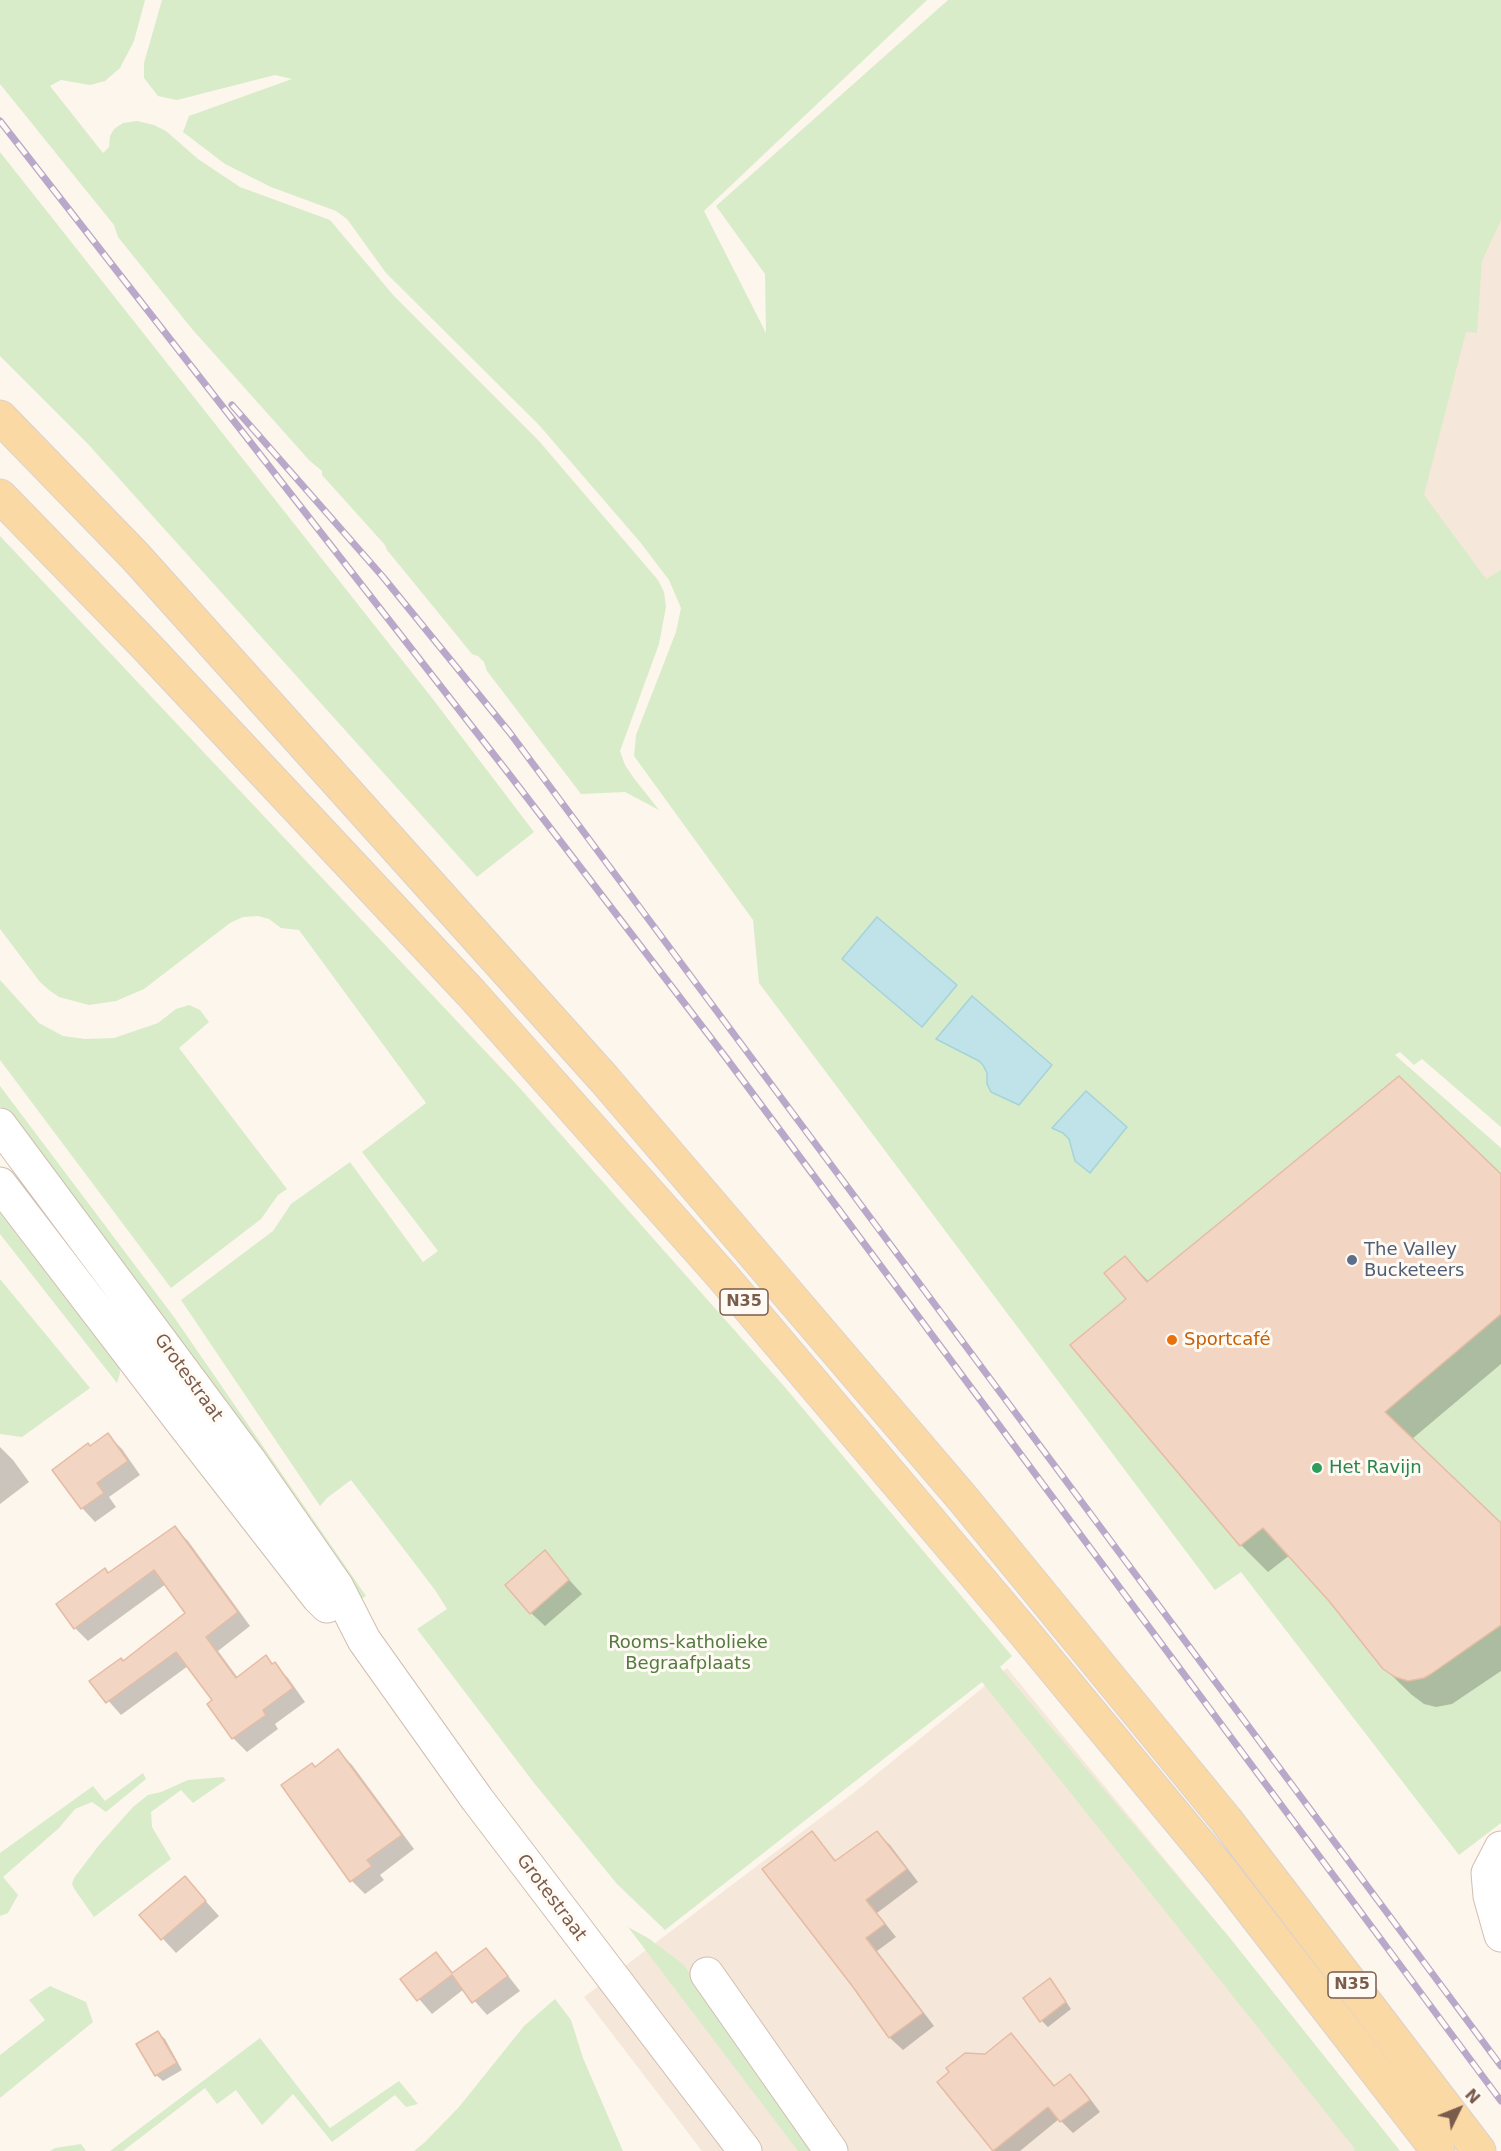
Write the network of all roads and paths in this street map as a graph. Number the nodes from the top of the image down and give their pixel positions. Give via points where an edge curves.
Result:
1 (0, 417) edge
2 (0, 496) edge
3 (0, 1125) edge
4 (0, 1184) edge
5 (364, 1640) junction
6 (1495, 1860) edge
7 (1501, 1935) edge
8 (706, 1974) dead end
9 (745, 2151) edge
10 (831, 2151) edge
11 (1438, 2151) edge
12 (1479, 2151) edge

1 - 12 main road, N35 via 135,556 604,1080 940,1472 1226,1820
2 - 11 main road, N35 via 471,993 724,1278 1223,1873
3 - 5 street, Grotestraat via 256,1470 338,1587
4 - 5 street, Grotestraat via 318,1597
5 - 9 street, Grotestraat via 477,1799
6 - 7 street via 1490,1896
8 - 10 street

